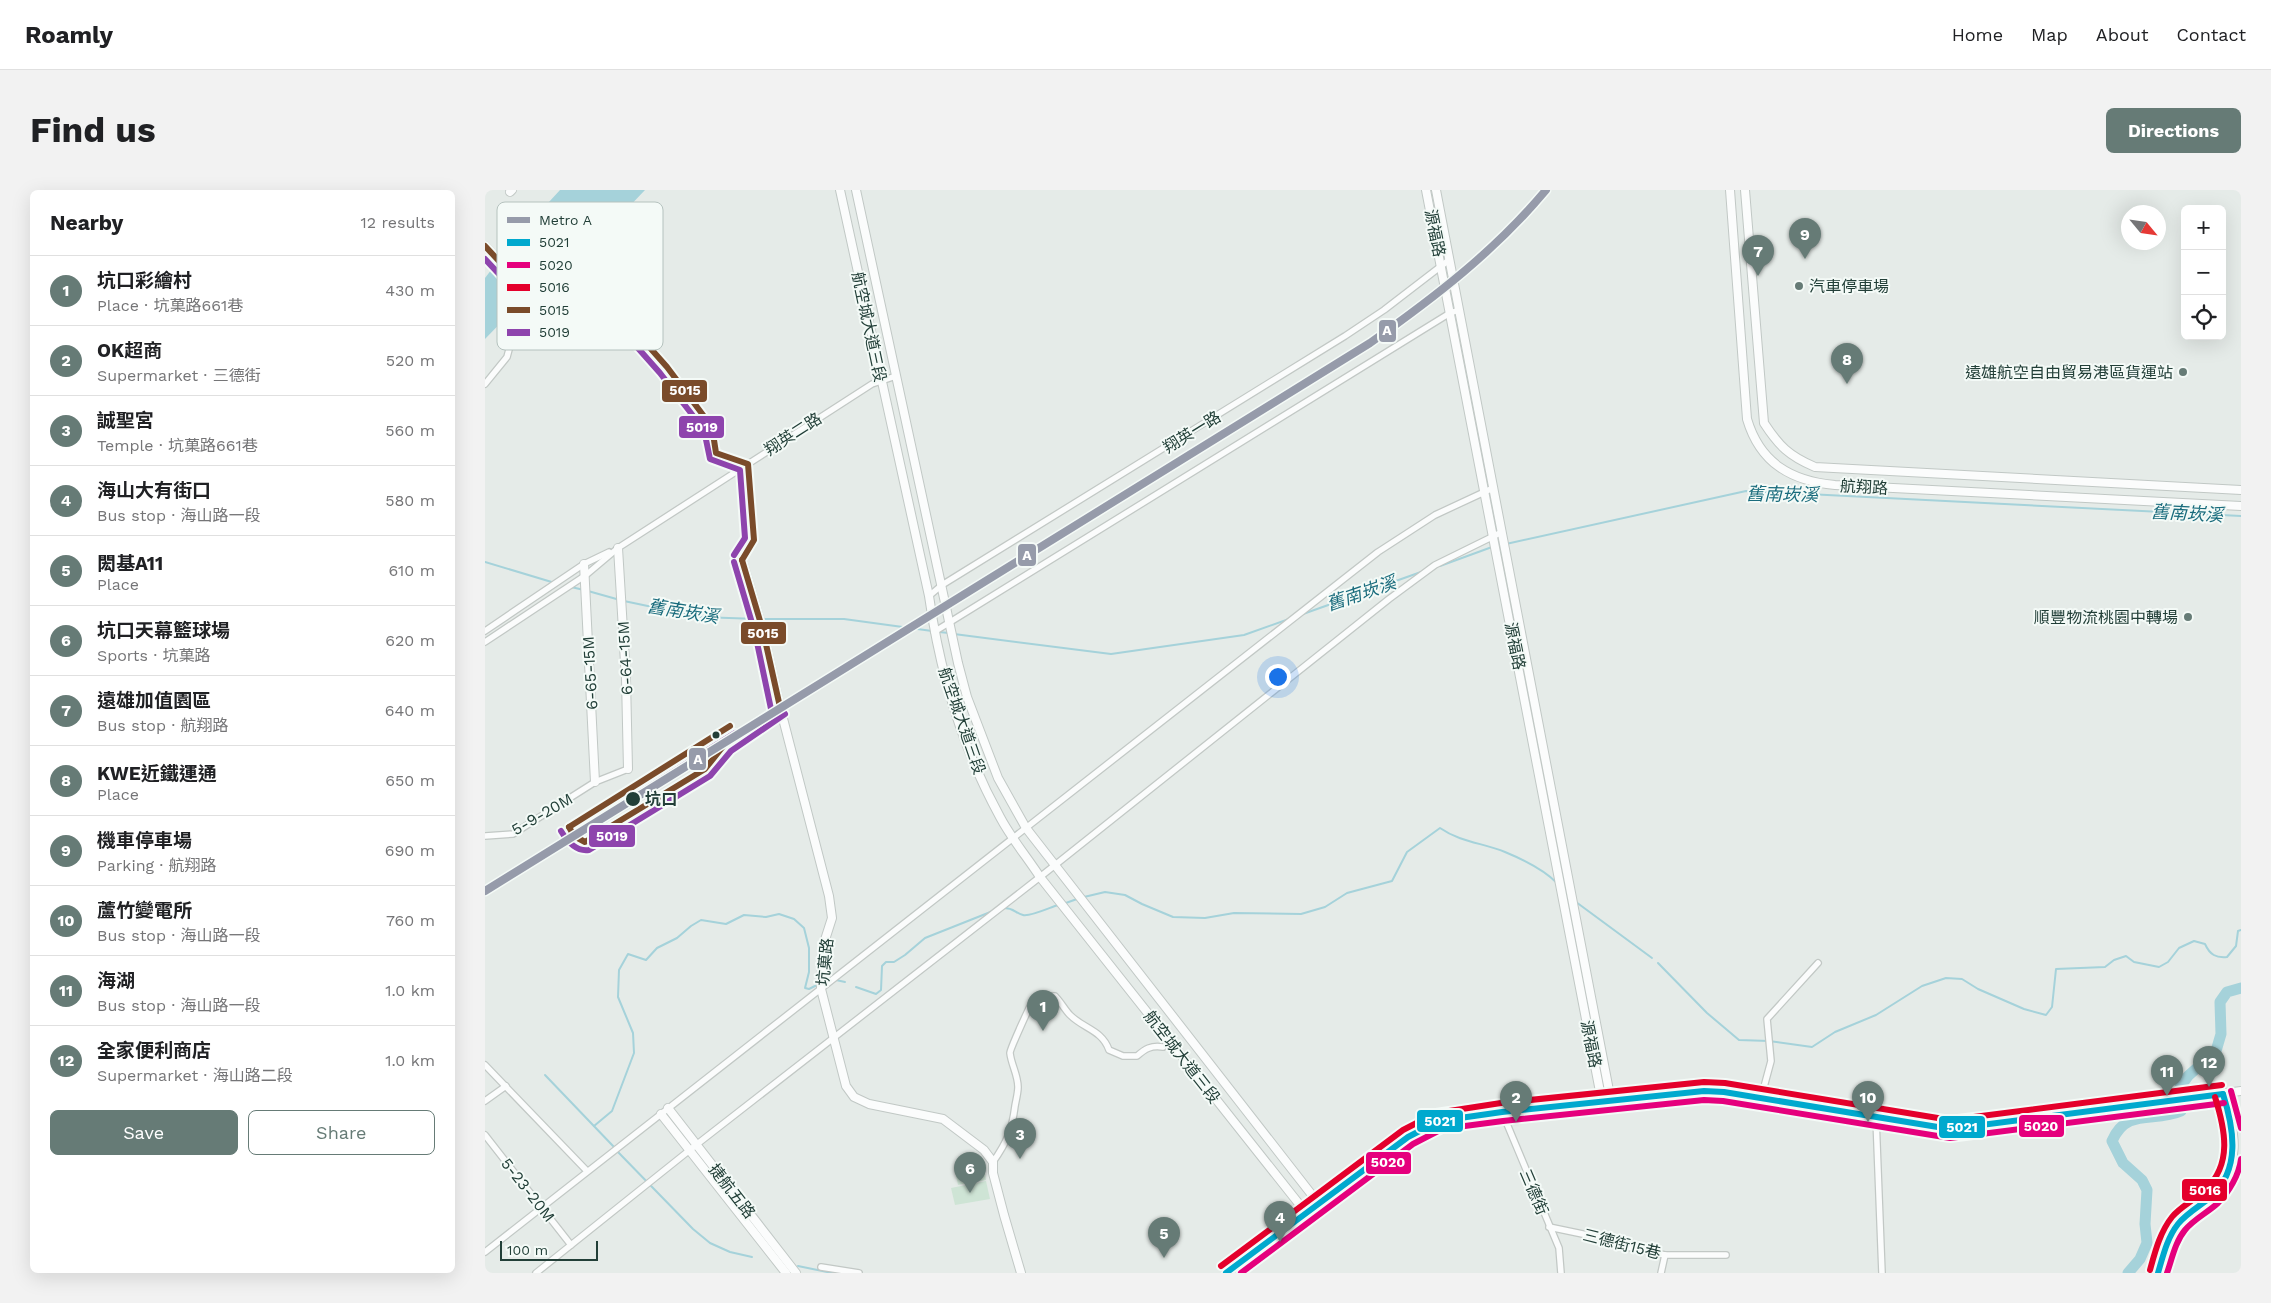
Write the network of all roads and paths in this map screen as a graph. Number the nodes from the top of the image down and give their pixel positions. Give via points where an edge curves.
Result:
1 (840, 190) edge
2 (857, 190) edge
3 (1427, 190) edge
4 (1436, 190) edge
5 (1730, 190) edge
6 (1745, 190) edge
7 (485, 246) edge
8 (497, 259) edge
9 (1449, 260) junction
10 (1441, 265) junction
11 (1459, 310) junction
12 (1450, 313) junction
13 (509, 350) edge
14 (652, 350) edge
15 (896, 376) junction
16 (881, 380) junction
17 (485, 384) edge
18 (748, 464) junction
19 (1493, 488) junction
20 (2241, 490) edge
21 (1484, 491) junction
22 (2241, 506) edge
23 (1502, 532) junction
24 (1493, 536) junction
25 (618, 548) junction
26 (742, 560) joint
27 (584, 564) junction
28 (586, 575) junction
29 (942, 585) junction
30 (929, 596) junction
31 (949, 622) junction
32 (485, 631) edge
33 (934, 632) junction
34 (485, 642) edge
35 (628, 769) joint
36 (595, 782) junction
37 (1026, 828) junction
38 (485, 836) edge
39 (1013, 838) junction
40 (1053, 866) junction
41 (1040, 877) junction
42 (1817, 963) dead end
43 (821, 989) junction
44 (832, 1038) junction
45 (1163, 1047) dead end
46 (485, 1065) edge
47 (506, 1086) junction
48 (2241, 1091) edge
49 (2223, 1094) junction
50 (1761, 1098) junction
51 (485, 1101) edge
52 (1606, 1101) junction
53 (668, 1108) junction
54 (1502, 1112) junction
55 (661, 1114) junction
56 (1876, 1118) junction
57 (485, 1135) edge
58 (696, 1145) junction
59 (689, 1151) junction
60 (993, 1162) junction
61 (587, 1171) junction
62 (1319, 1204) junction
63 (541, 1207) junction
64 (1307, 1214) junction
65 (1549, 1226) junction
66 (571, 1245) junction
67 (485, 1252) edge
68 (1665, 1255) junction
69 (1727, 1255) dead end
70 (821, 1267) dead end
71 (535, 1273) edge
72 (786, 1273) edge
73 (795, 1273) edge
74 (859, 1273) edge
75 (1021, 1273) edge
76 (1226, 1273) edge
77 (1561, 1273) edge
78 (1661, 1273) edge
79 (1882, 1273) edge
80 (2158, 1273) edge

1 - 16 street, 航空城大道三段
2 - 15 street, 航空城大道三段
3 - 10 street, 源福路
4 - 9 street, 源福路
5 - 22 street, 航翔路 via 1747,419 1761,448 1795,477 1835,485
6 - 20 street, 航翔路 via 1764,423 1783,450 1798,460 1815,467
7 - 8 street
9 - 10 street, 翔英一路
9 - 11 street, 源福路
10 - 12 street, 源福路
10 - 29 street, 翔英一路 via 1345,336
11 - 12 street
11 - 19 street, 源福路
12 - 21 street, 源福路
12 - 31 street
13 - 17 street
14 - 18 street via 712,427 716,453
15 - 16 street, 翔英二路
15 - 29 street, 航空城大道三段
16 - 18 street, 翔英二路
16 - 30 street, 航空城大道三段
18 - 25 street, 翔英二路
18 - 26 street via 754,540
19 - 21 street
19 - 23 street, 源福路
21 - 24 street, 源福路
21 - 37 street via 1435,515 1378,552
23 - 24 street
23 - 52 street, 源福路
24 - 40 street via 1435,565 1414,580
24 - 52 street, 源福路
25 - 27 street, 翔英二路
25 - 28 street, 翔英二路
25 - 35 street, 6-64-15M via 627,679
26 - 43 street, 坑菓路 via 763,631 829,896 832,918 823,946
27 - 28 street, 6-65-15M
27 - 32 street, 翔英二路
28 - 34 street, 翔英二路
28 - 36 street, 6-65-15M
29 - 30 street, 翔英一路
29 - 31 street, 航空城大道三段
30 - 33 street, 航空城大道三段
31 - 33 street
31 - 37 street, 航空城大道三段 via 978,728 998,778
33 - 39 street, 航空城大道三段 via 967,746 983,784
35 - 36 street, 5-9-20M
36 - 38 street, 5-9-20M via 513,834
37 - 39 street
37 - 40 street, 航空城大道三段
39 - 41 street, 航空城大道三段
39 - 43 street
40 - 41 street
40 - 62 street, 航空城大道三段
41 - 44 street
41 - 64 street, 航空城大道三段
42 - 50 street via 1767,1019 1771,1061
43 - 44 street, 坑菓路
43 - 53 street
44 - 58 street
44 - 60 street, 坑菓路 via 846,1086 855,1097 877,1107 943,1119 984,1150
45 - 60 street via 1145,1049 1137,1056 1123,1056 1109,1050 1101,1035 1069,1014 1055,996 1032,1001 1012,1044 1018,1086 1013,1125
46 - 47 street
47 - 51 street
47 - 61 street
48 - 49 street
49 - 56 street via 1950,1129
49 - 80 street via 2237,1143 2233,1172 2227,1182 2178,1225 2169,1240
50 - 52 street via 1704,1091
50 - 56 street
52 - 54 street
53 - 55 street
53 - 58 street, 捷航五路
54 - 62 street via 1439,1121 1421,1129
54 - 65 street, 三德街
55 - 59 street, 捷航五路
55 - 61 street
56 - 79 street
57 - 63 street, 5-23-20M
58 - 59 street
58 - 73 street, 捷航五路
59 - 66 street
59 - 72 street, 捷航五路
60 - 75 street via 993,1173
61 - 63 street
62 - 64 street
63 - 66 street, 5-23-20M
63 - 67 street
64 - 76 street
65 - 68 street, 三德街15巷
65 - 77 street, 三德街 via 1559,1248
66 - 71 street
68 - 69 street, 三德街15巷
68 - 78 street
70 - 74 street

